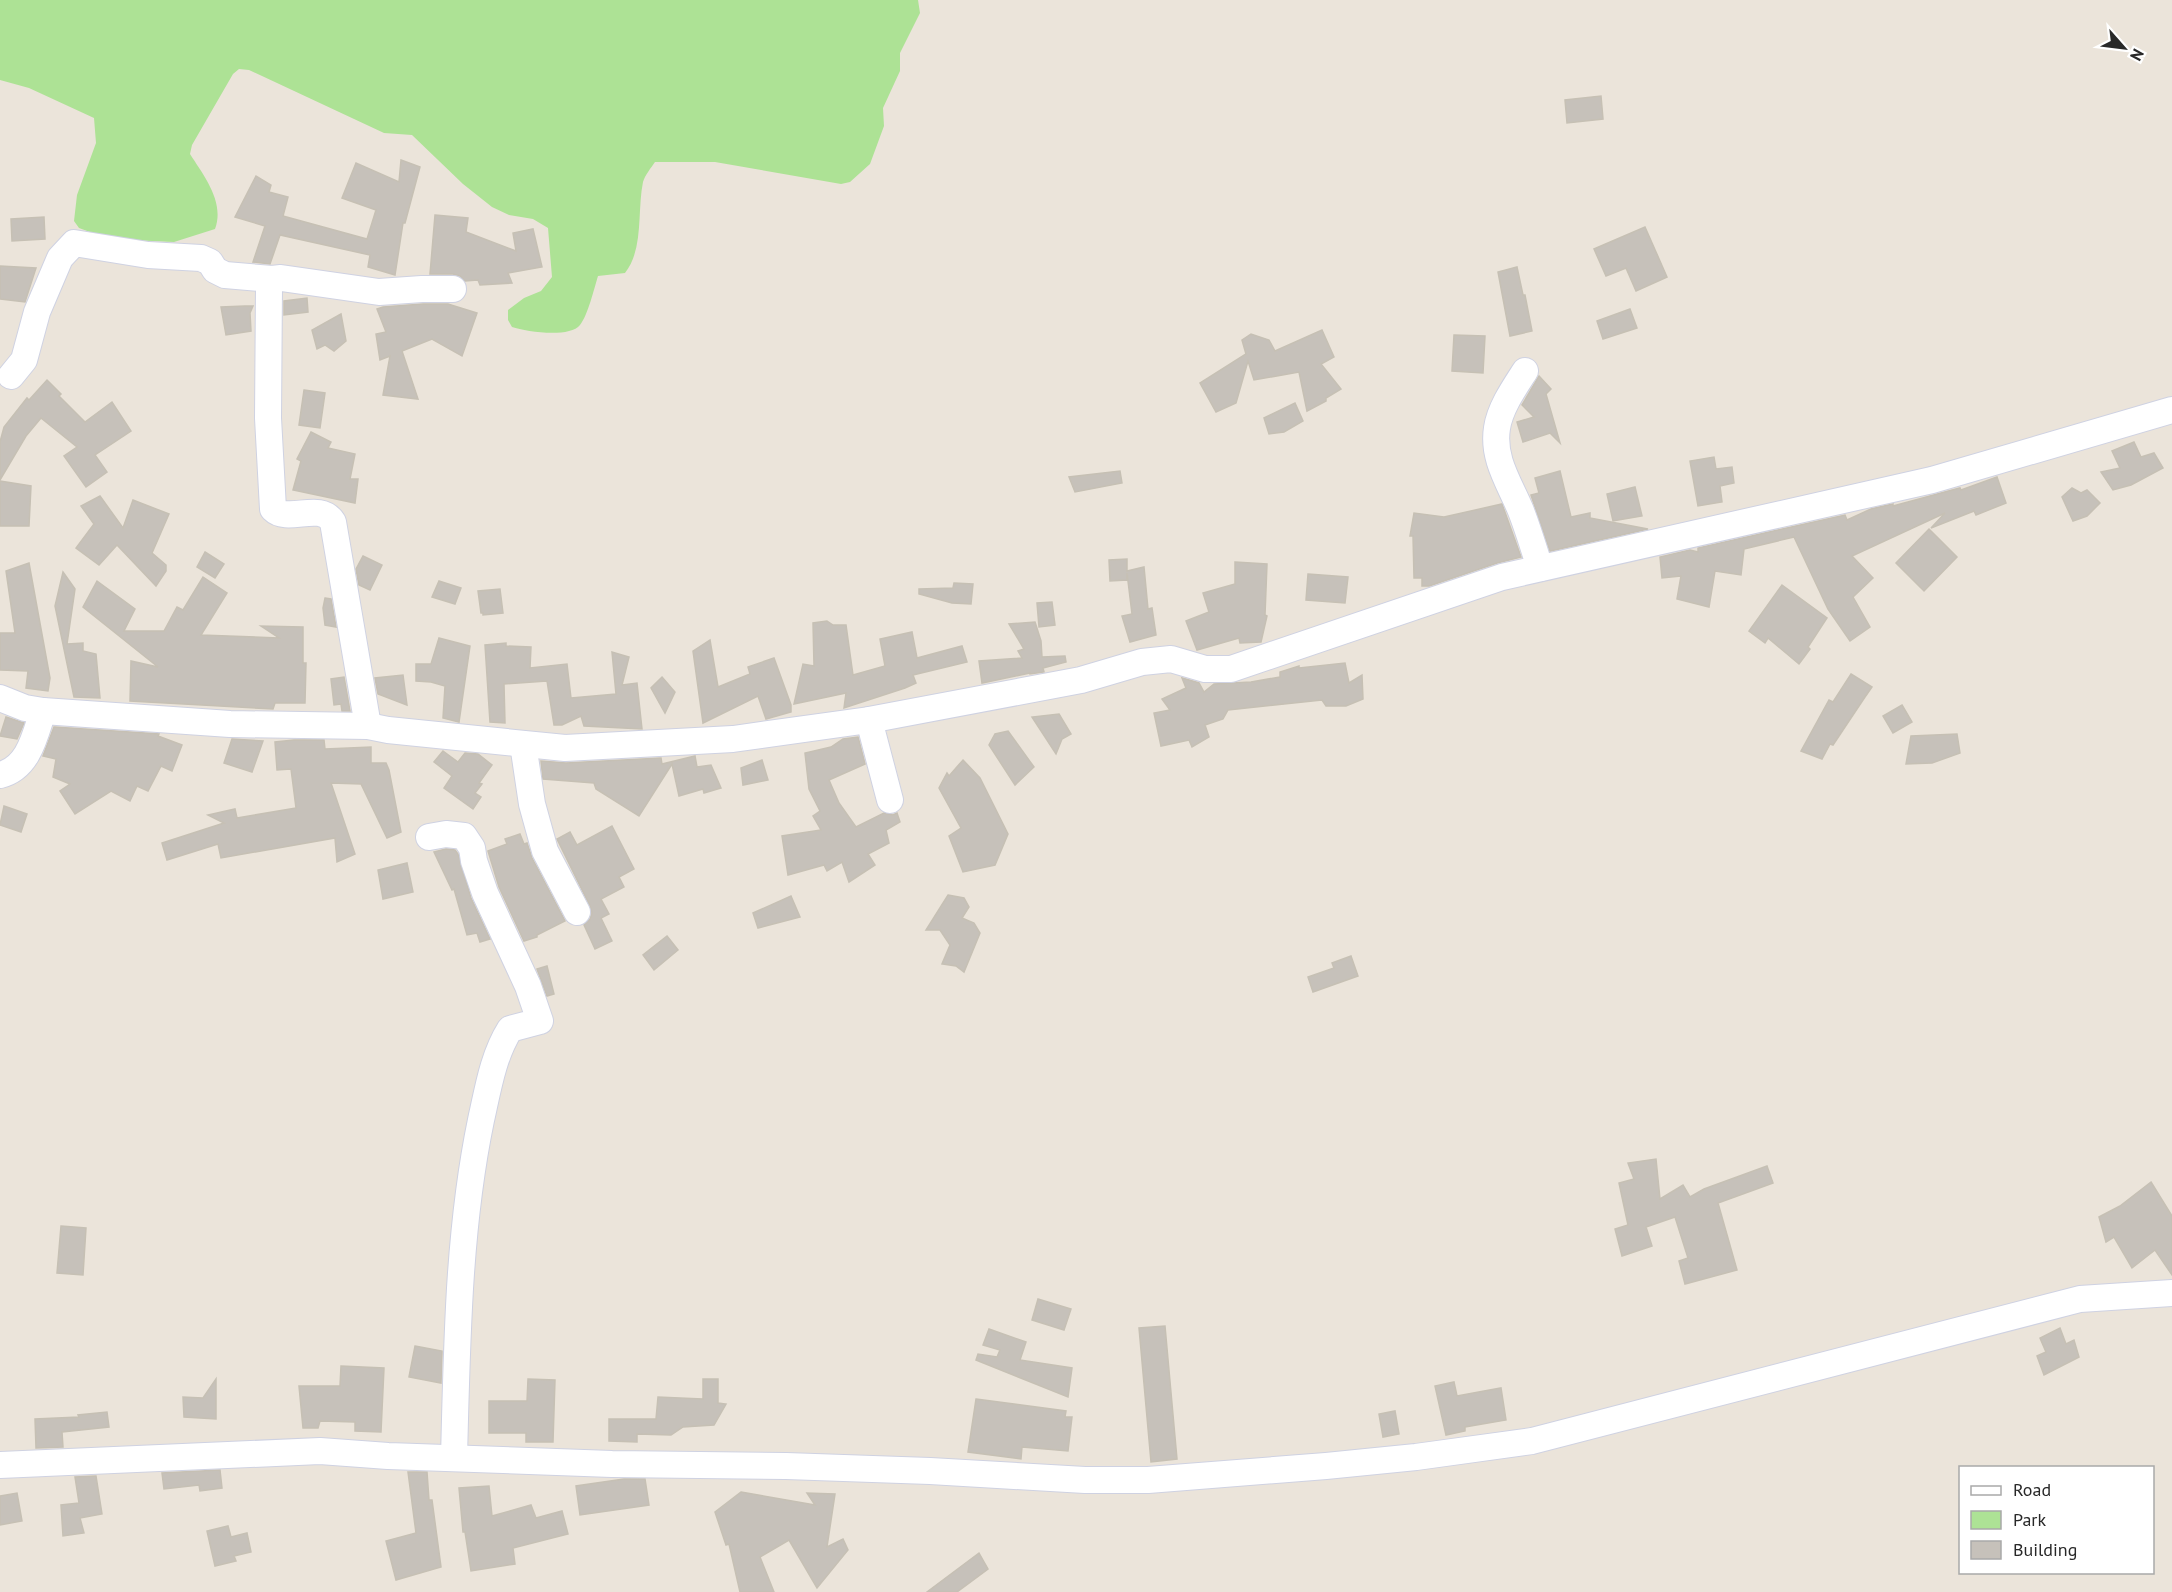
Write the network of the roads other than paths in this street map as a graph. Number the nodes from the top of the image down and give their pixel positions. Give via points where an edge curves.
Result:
1 (272, 279) junction
2 (453, 289) dead end
3 (1525, 371) dead end
4 (11, 376) dead end
5 (2172, 410) edge
6 (1540, 568) junction
7 (0, 698) edge
8 (43, 711) junction
9 (869, 720) junction
10 (368, 726) junction
11 (523, 744) junction
12 (0, 775) edge
13 (890, 800) dead end
14 (429, 837) dead end
15 (577, 912) dead end
16 (2172, 1293) edge
17 (454, 1458) junction
18 (0, 1465) edge

1 - 2 street via 379,292
1 - 4 street via 218,273 201,258 148,255 74,243 60,258 24,360
1 - 10 street via 268,418 273,509 279,513 322,513 333,522
3 - 6 street via 1497,427 1496,451
5 - 6 street via 1932,480
6 - 9 street via 1231,669 1205,669 1171,659 1142,662 1081,680
7 - 8 street
8 - 10 street via 230,724
8 - 12 street via 32,746 21,762
9 - 11 street via 733,739 565,748
9 - 13 street
10 - 11 street
11 - 15 street via 532,804 545,851
14 - 17 street via 464,837 472,848 485,893 540,1021 510,1029 500,1045 474,1154 464,1228
16 - 17 street via 2080,1299 1532,1441 1326,1466 1148,1480 1085,1480 897,1469
17 - 18 street via 320,1451

